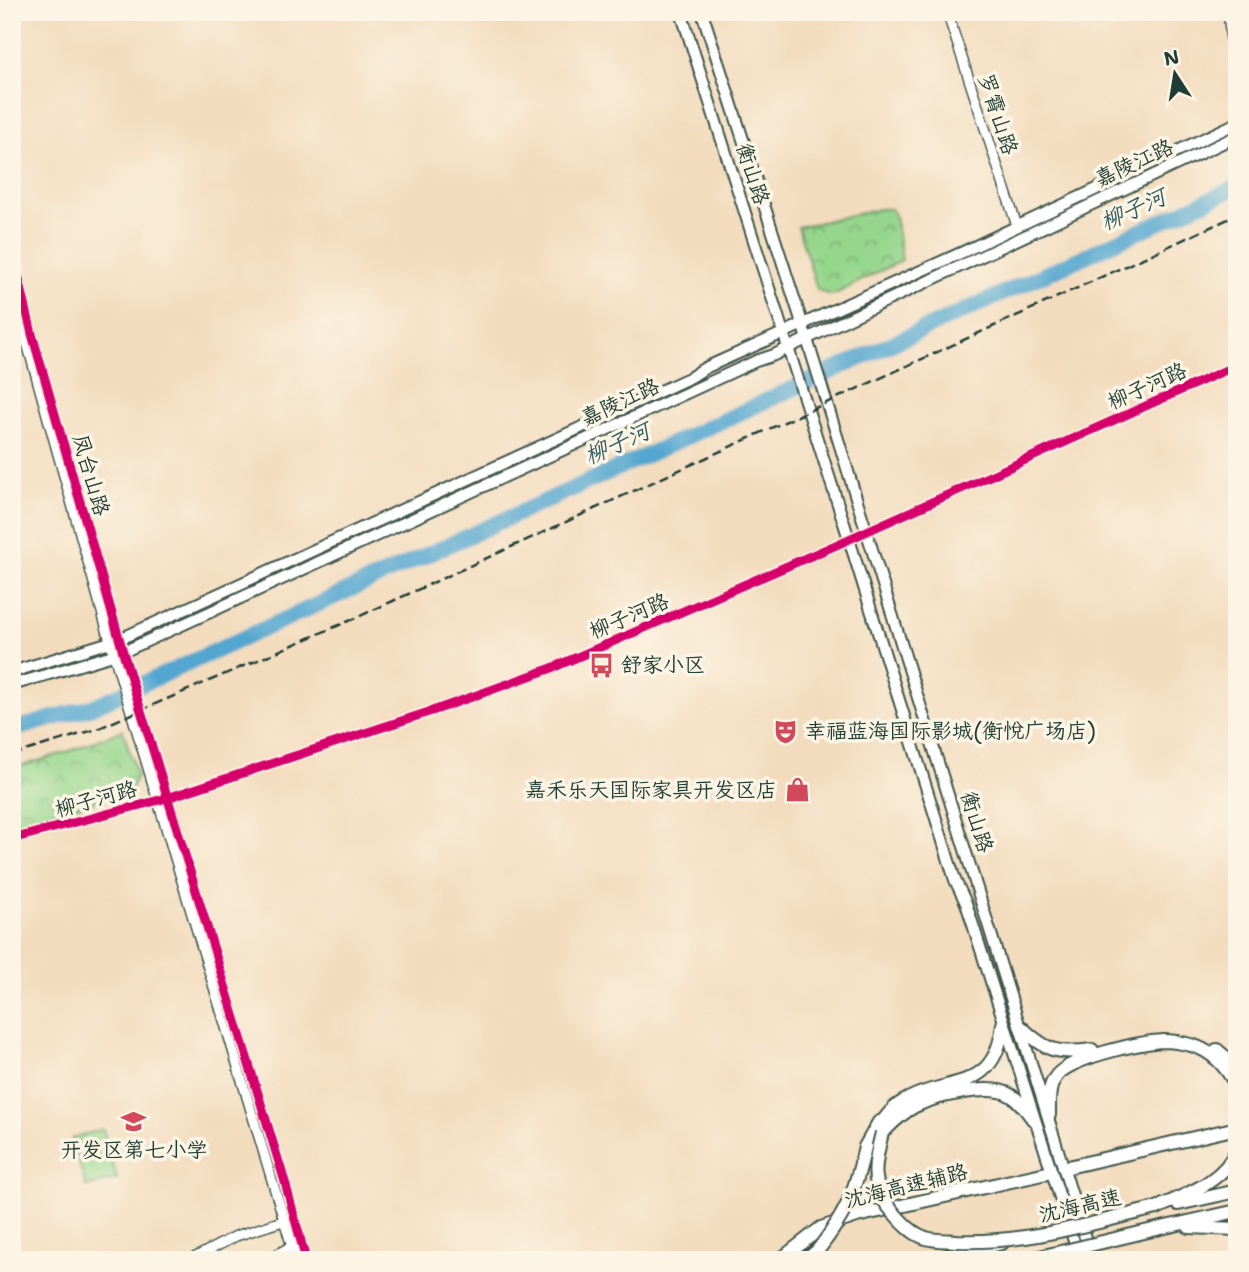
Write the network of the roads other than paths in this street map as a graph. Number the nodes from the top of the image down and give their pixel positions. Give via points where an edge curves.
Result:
1 (681, 12) edge
2 (702, 12) edge
3 (947, 12) edge
4 (1228, 12) edge
5 (1237, 95) edge
6 (1237, 123) edge
7 (1237, 136) edge
8 (1017, 226) junction
9 (12, 249) edge
10 (12, 281) edge
11 (802, 323) junction
12 (782, 332) junction
13 (807, 340) junction
14 (788, 348) junction
15 (1237, 365) edge
16 (866, 530) junction
17 (849, 539) junction
18 (115, 641) junction
19 (119, 653) junction
20 (12, 672) edge
21 (12, 685) edge
22 (163, 800) junction
23 (12, 839) edge
24 (1003, 1024) junction
25 (1020, 1026) junction
26 (1230, 1064) edge
27 (1237, 1087) edge
28 (1049, 1115) junction
29 (1033, 1118) junction
30 (1237, 1128) edge
31 (1237, 1149) edge
32 (1057, 1170) junction
33 (1237, 1191) edge
34 (1157, 1208) junction
35 (1237, 1211) edge
36 (290, 1219) junction
37 (1161, 1228) junction
38 (1237, 1229) edge
39 (1019, 1239) junction
40 (292, 1246) junction
41 (190, 1260) edge
42 (267, 1260) edge
43 (296, 1260) edge
44 (306, 1260) edge
45 (780, 1260) edge
46 (806, 1260) edge
47 (931, 1260) edge
48 (1027, 1260) edge
49 (1080, 1260) edge
50 (1092, 1260) edge

1 - 12 main road, 衡山路
2 - 11 main road, 衡山路
3 - 8 street, 罗霄山路
4 - 5 street
6 - 8 main road, 嘉陵江路
7 - 13 main road, 嘉陵江路
8 - 11 main road, 嘉陵江路
9 - 18 street, 凤台山路
10 - 18 street, 凤台山路
11 - 12 main road, 嘉陵江路
11 - 13 main road, 衡山路
12 - 14 main road, 衡山路
12 - 18 main road, 嘉陵江路
13 - 14 main road, 嘉陵江路
13 - 16 main road, 衡山路
14 - 17 main road, 衡山路
14 - 19 main road, 嘉陵江路
15 - 16 street, 柳子河路
16 - 17 street, 柳子河路
16 - 25 main road, 衡山路
17 - 22 street, 柳子河路 via 552,668
17 - 24 main road, 衡山路
18 - 19 street, 凤台山路
18 - 20 main road, 嘉陵江路
19 - 21 main road, 嘉陵江路
19 - 22 street, 凤台山路
22 - 23 street, 柳子河路
22 - 36 street, 凤台山路
24 - 29 main road, 衡山路
24 - 46 highway, bridge via 999,1048 982,1072 897,1105 879,1122 865,1147 855,1189 841,1219
25 - 26 highway via 1046,1048 1058,1050 1089,1051 1172,1035 1211,1046
25 - 28 main road, 衡山路
26 - 27 highway
26 - 28 highway via 1191,1045 1164,1041 1083,1058 1055,1078
28 - 32 main road, 衡山路
29 - 32 main road, 衡山路
29 - 39 highway, bridge via 1010,1094 977,1090 917,1105 883,1133 876,1155 875,1181 883,1200 907,1228 926,1238
30 - 32 highway, 沈海高速辅路
31 - 34 highway via 1217,1176
32 - 45 highway, 沈海高速辅路 via 857,1216 821,1228
32 - 49 main road
32 - 50 main road, 衡山路
33 - 34 highway, 沈海高速
34 - 39 highway, 沈海高速, bridge
35 - 37 highway, 沈海高速
36 - 40 street
36 - 41 street via 236,1236
36 - 44 street
37 - 38 highway
37 - 48 highway, 沈海高速, bridge
39 - 47 highway, 沈海高速, bridge
40 - 42 street
40 - 43 street

